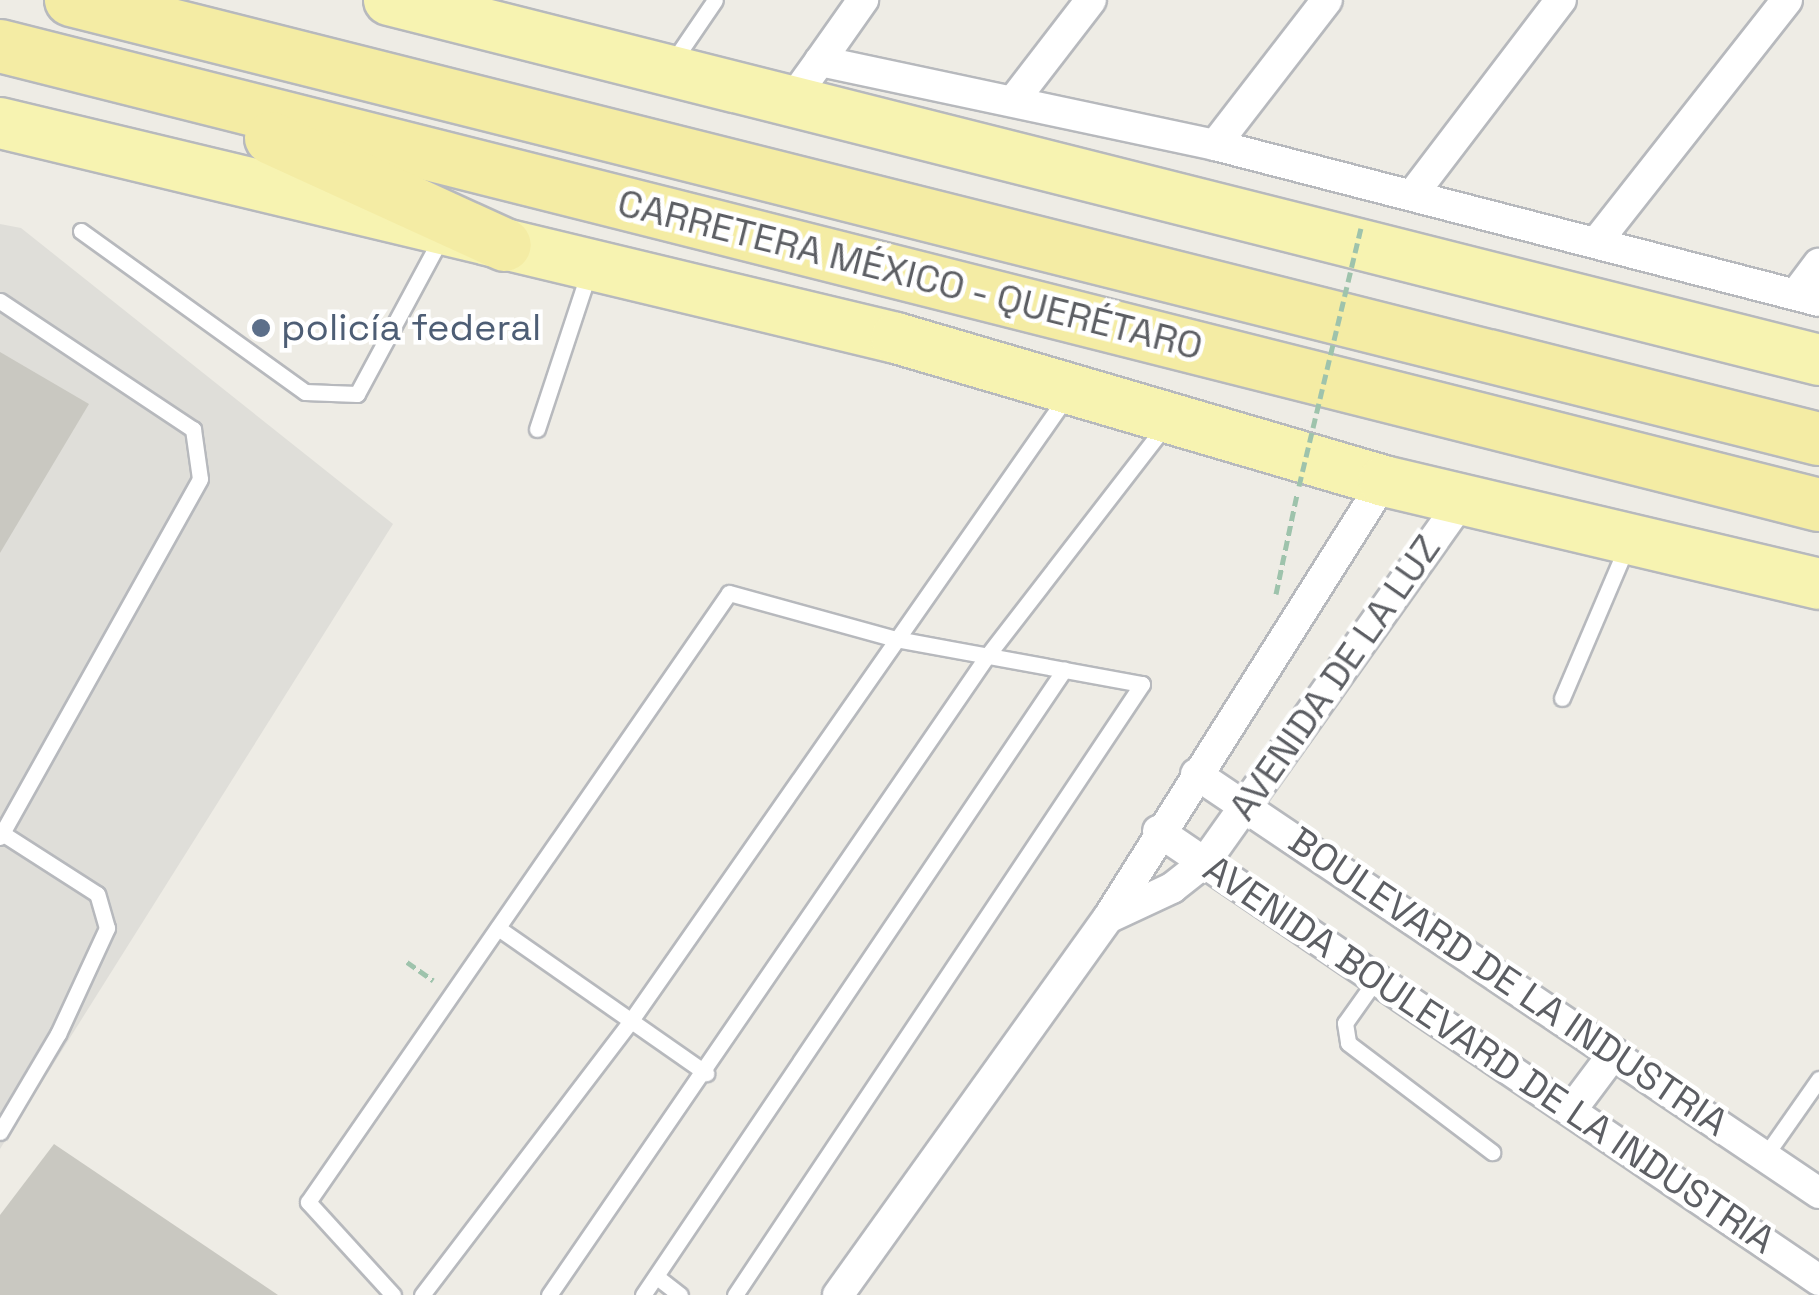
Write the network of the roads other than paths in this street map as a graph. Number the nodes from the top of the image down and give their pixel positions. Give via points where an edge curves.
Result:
1 (71, 0) edge
2 (389, 0) edge
3 (715, 0) edge
4 (862, 0) edge
5 (1091, 0) edge
6 (1327, 0) edge
7 (1560, 0) edge
8 (1787, 0) edge
9 (0, 46) edge
10 (669, 67) junction
11 (806, 79) junction
12 (176, 90) junction
13 (1014, 100) junction
14 (0, 123) edge
15 (1215, 146) junction
16 (1413, 194) junction
17 (80, 230) dead end
18 (445, 230) junction
19 (1599, 239) junction
20 (505, 245) junction
21 (1819, 264) edge
22 (591, 266) junction
23 (1807, 298) edge
24 (0, 301) edge
25 (1819, 360) edge
26 (1072, 390) junction
27 (1171, 419) junction
28 (537, 428) dead end
29 (1819, 438) edge
30 (1384, 481) junction
31 (1462, 500) junction
32 (1819, 505) edge
33 (1630, 540) junction
34 (1819, 584) edge
35 (896, 639) junction
36 (987, 656) junction
37 (1064, 670) junction
38 (1562, 698) dead end
39 (1196, 774) junction
40 (1245, 804) junction
41 (1158, 831) junction
42 (1, 835) edge
43 (1205, 862) junction
44 (1108, 918) junction
45 (498, 928) junction
46 (1377, 978) junction
47 (632, 1019) junction
48 (1614, 1053) junction
49 (706, 1073) junction
50 (1819, 1079) edge
51 (1572, 1109) junction
52 (0, 1132) edge
53 (1492, 1152) dead end
54 (1765, 1156) junction
55 (1819, 1192) edge
56 (657, 1277) junction
57 (1819, 1280) edge
58 (393, 1295) edge
59 (422, 1295) edge
60 (549, 1295) edge
61 (643, 1295) edge
62 (680, 1295) edge
63 (734, 1295) edge
64 (838, 1295) edge

1 - 29 highway, CARRETERA MÉXICO - QUERÉTARO
2 - 10 main road
3 - 10 lane
4 - 11 street
5 - 13 street
6 - 15 street
7 - 16 street
8 - 19 street
9 - 12 highway, CARRETERA MÉXICO - QUERÉTARO
10 - 11 main road
11 - 13 street
11 - 25 main road
12 - 20 highway
12 - 32 highway, CARRETERA MÉXICO - QUERÉTARO
13 - 15 street
14 - 18 main road
15 - 16 street
16 - 19 street
17 - 18 lane via 305,392 357,394
18 - 20 main road
19 - 23 street
20 - 22 main road
21 - 23 street
22 - 26 main road via 896,338
22 - 28 lane
24 - 42 lane via 193,429 200,479
26 - 27 main road
26 - 35 lane
27 - 30 main road
27 - 36 lane
30 - 31 main road
30 - 39 street
31 - 33 main road
31 - 40 street, AVENIDA DE LA LUZ
33 - 34 main road
33 - 38 lane
35 - 36 lane
35 - 45 lane via 728,593
35 - 47 lane
36 - 37 lane
36 - 49 lane
37 - 56 lane
37 - 63 lane via 1142,684
39 - 40 street, BOULEVARD DE LA INDUSTRIA
39 - 41 street, AVENIDA DE LA LUZ
40 - 43 street, AVENIDA DE LA LUZ
40 - 48 street, BOULEVARD DE LA INDUSTRIA
41 - 43 street, AVENIDA BOULEVARD DE LA INDUSTRIA
41 - 44 street, AVENIDA DE LA LUZ
42 - 52 lane via 97,894 107,928 58,1034
43 - 44 street, AVENIDA DE LA LUZ via 1172,888
43 - 46 street, AVENIDA BOULEVARD DE LA INDUSTRIA
44 - 64 street, AVENIDA DE LA LUZ
45 - 47 lane
45 - 58 lane via 308,1202
46 - 51 street, AVENIDA BOULEVARD DE LA INDUSTRIA
46 - 53 lane via 1345,1023 1348,1043
47 - 49 lane
47 - 59 lane
48 - 51 street
48 - 54 street, BOULEVARD DE LA INDUSTRIA
49 - 60 lane
50 - 54 lane
51 - 57 street, AVENIDA BOULEVARD DE LA INDUSTRIA
54 - 55 street, BOULEVARD DE LA INDUSTRIA
56 - 61 lane
56 - 62 lane

